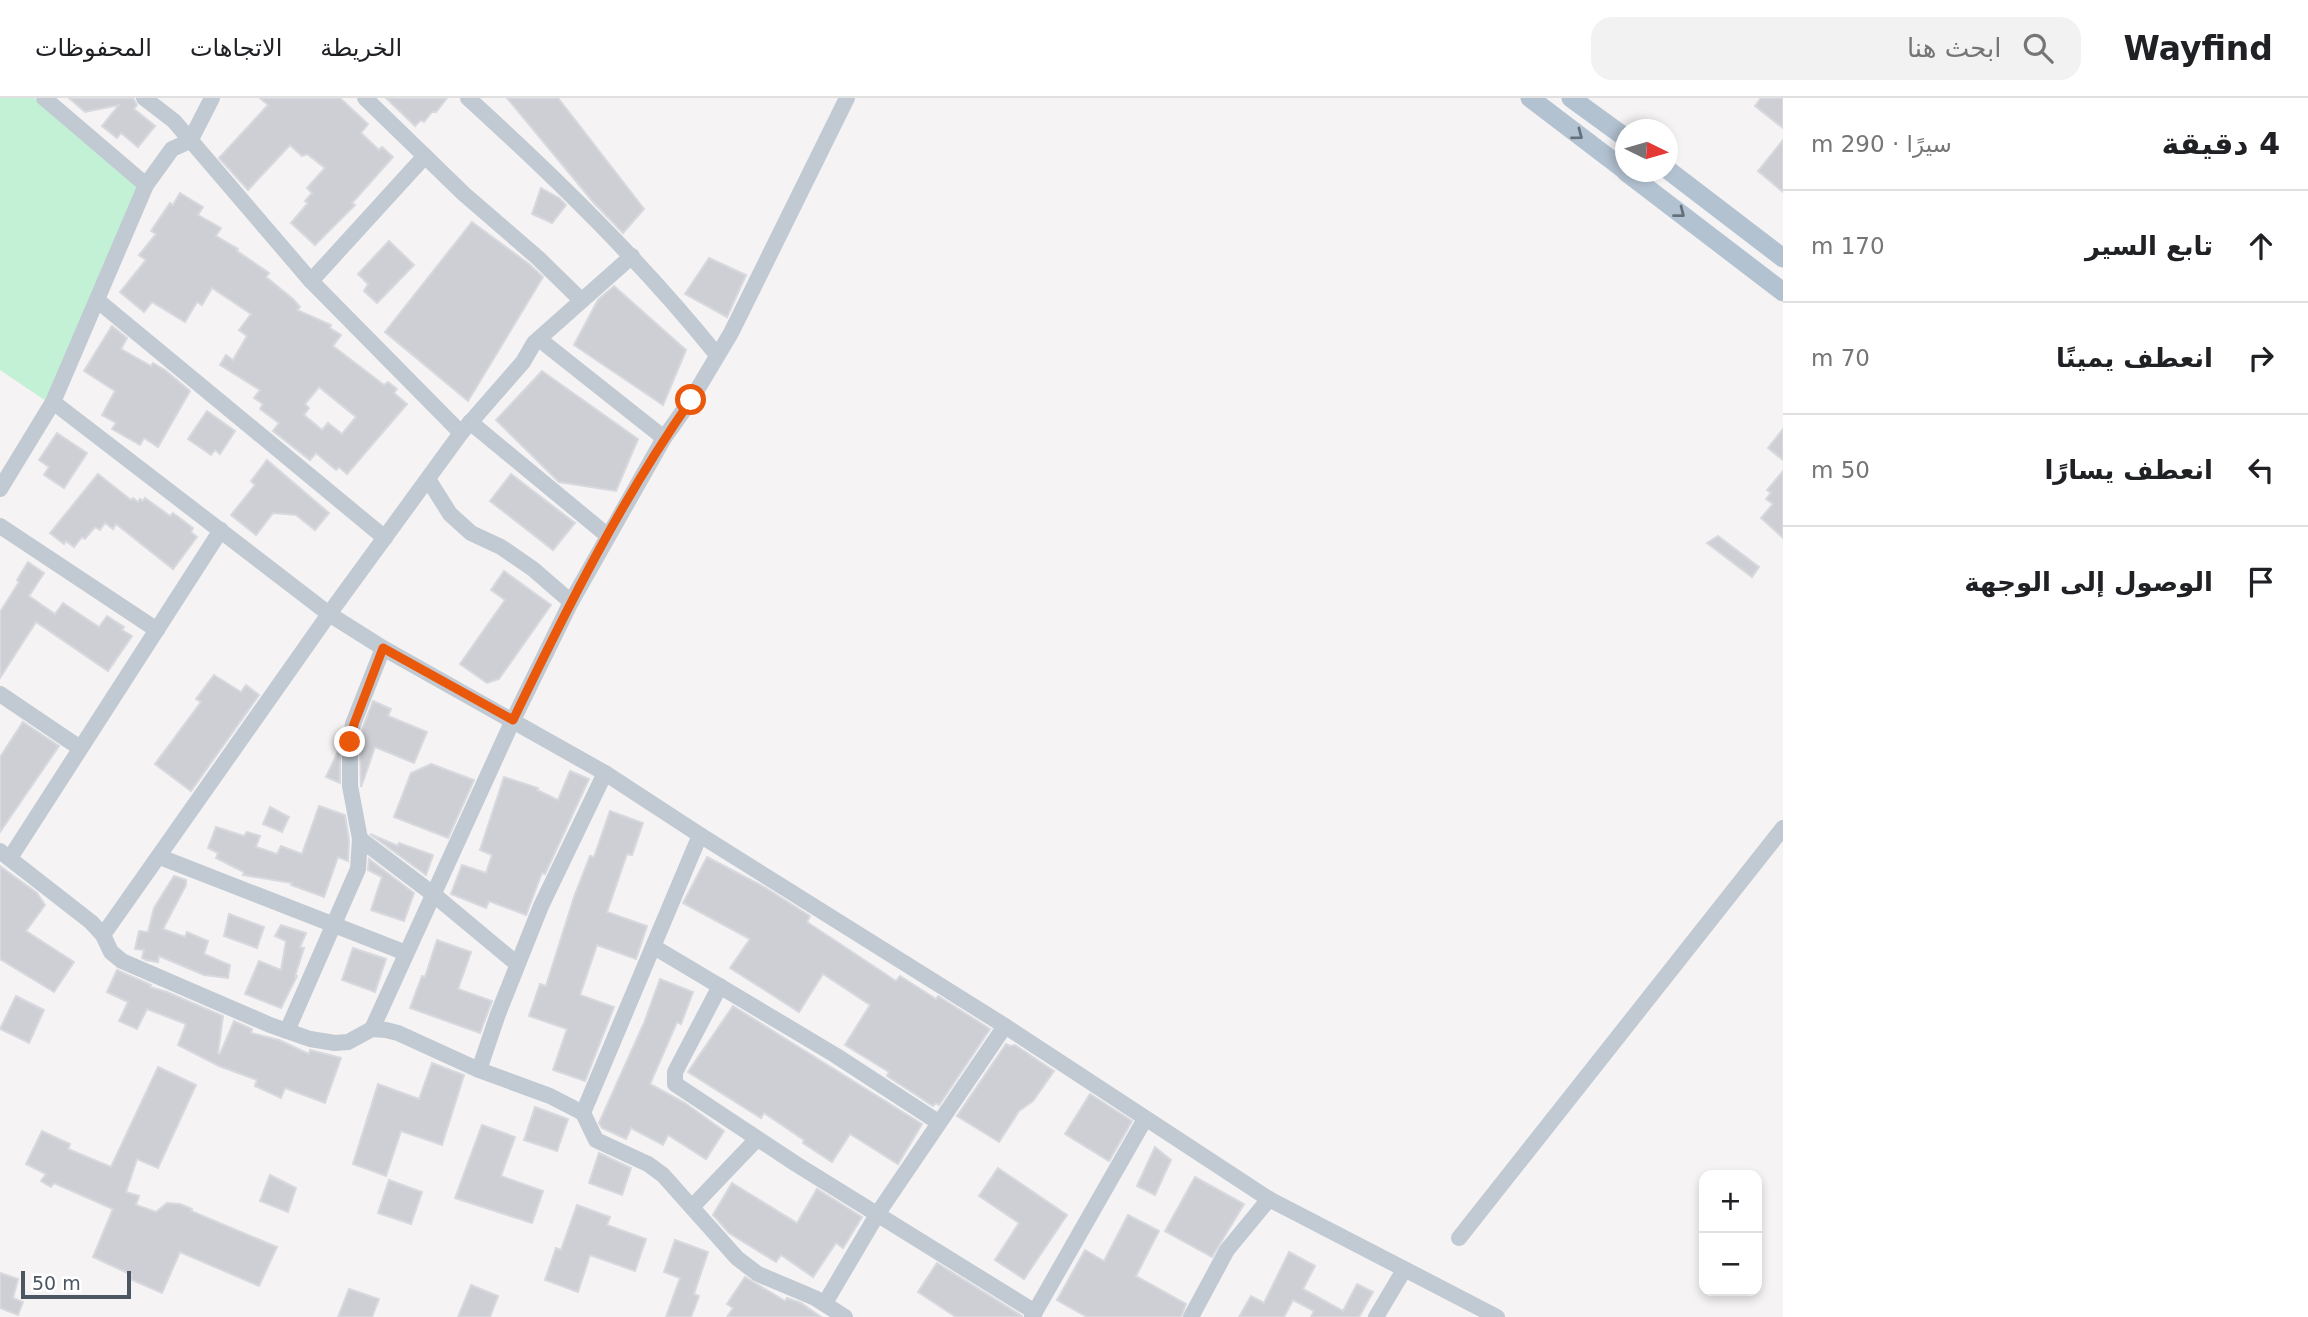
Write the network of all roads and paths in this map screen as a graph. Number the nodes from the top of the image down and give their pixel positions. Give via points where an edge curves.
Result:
1 (44, 98) edge
2 (144, 98) edge
3 (212, 98) edge
4 (365, 98) edge
5 (468, 98) edge
6 (847, 98) edge
7 (1530, 98) edge
8 (1572, 98) edge
9 (1615, 130) edge
10 (190, 141) junction
11 (425, 156) junction
12 (1615, 163) edge
13 (1678, 178) edge
14 (1640, 182) edge
15 (146, 185) junction
16 (632, 256) junction
17 (1783, 258) edge
18 (311, 281) junction
19 (1783, 292) edge
20 (97, 300) junction
21 (580, 300) junction
22 (539, 339) junction
23 (717, 355) junction
24 (54, 402) junction
25 (465, 428) junction
26 (664, 438) junction
27 (3, 477) edge
28 (428, 480) junction
29 (0, 526) edge
30 (221, 530) junction
31 (608, 536) junction
32 (385, 538) junction
33 (570, 602) junction
34 (330, 614) junction
35 (157, 629) junction
36 (383, 648) junction
37 (0, 694) edge
38 (513, 720) junction
39 (80, 748) junction
40 (605, 773) junction
41 (1783, 828) edge
42 (700, 835) junction
43 (360, 839) junction
44 (5, 854) edge
45 (160, 857) junction
46 (433, 894) junction
47 (332, 925) junction
48 (103, 935) junction
49 (654, 947) junction
50 (406, 953) junction
51 (517, 964) junction
52 (720, 986) junction
53 (1005, 1026) junction
54 (372, 1029) junction
55 (287, 1031) junction
56 (479, 1070) junction
57 (583, 1113) junction
58 (1145, 1119) junction
59 (938, 1122) junction
60 (757, 1139) junction
61 (1269, 1199) junction
62 (692, 1207) junction
63 (878, 1213) junction
64 (1459, 1238) dead end
65 (1404, 1270) junction
66 (825, 1303) junction
67 (1034, 1314) edge
68 (845, 1317) edge
69 (1191, 1317) edge
70 (1376, 1317) edge
71 (1497, 1317) edge

1 - 15 street
2 - 10 street
3 - 10 street
4 - 11 street
5 - 16 street
6 - 23 street
7 -> 12 main road
8 - 9 main road
10 - 15 street via 172,149
10 - 18 street
11 - 18 street
11 - 21 street
13 - 17 main road
14 -> 19 main road
15 - 20 street
16 - 21 street
16 - 23 street
18 - 25 street
20 - 24 street
20 - 32 street
21 - 22 street
22 - 25 street
22 - 26 street
23 - 26 street
24 - 27 street
24 - 30 street
25 - 28 street
25 - 31 street
26 - 31 street
28 - 32 street
28 - 33 street via 450,514 471,533 533,569
29 - 35 street
30 - 34 street
30 - 35 street
31 - 33 street
32 - 34 street
33 - 38 street
34 - 36 street
34 - 45 street
35 - 39 street
36 - 38 street
36 - 43 street via 350,742 350,786
37 - 39 street
38 - 40 street
38 - 46 street
39 - 44 street
40 - 42 street
40 - 51 street
41 - 64 street
42 - 49 street
42 - 53 street
43 - 46 street
43 - 47 street via 358,870
44 - 48 street
45 - 47 street
45 - 48 street
46 - 50 street
46 - 51 street
47 - 50 street
47 - 55 street
48 - 55 street via 111,952 122,961
49 - 52 street
49 - 57 street
50 - 54 street
51 - 56 street
52 - 59 street
52 - 60 street via 673,1081
53 - 58 street
53 - 59 street
54 - 55 street via 335,1044
54 - 56 street via 398,1033
56 - 57 street
57 - 62 street via 596,1140 657,1170
58 - 61 street
58 - 67 street
59 - 63 street
60 - 62 street
60 - 63 street
61 - 65 street
61 - 69 street via 1227,1250
62 - 66 street via 726,1248 748,1266
63 - 66 street
63 - 67 street
65 - 70 street
65 - 71 street
66 - 68 street

